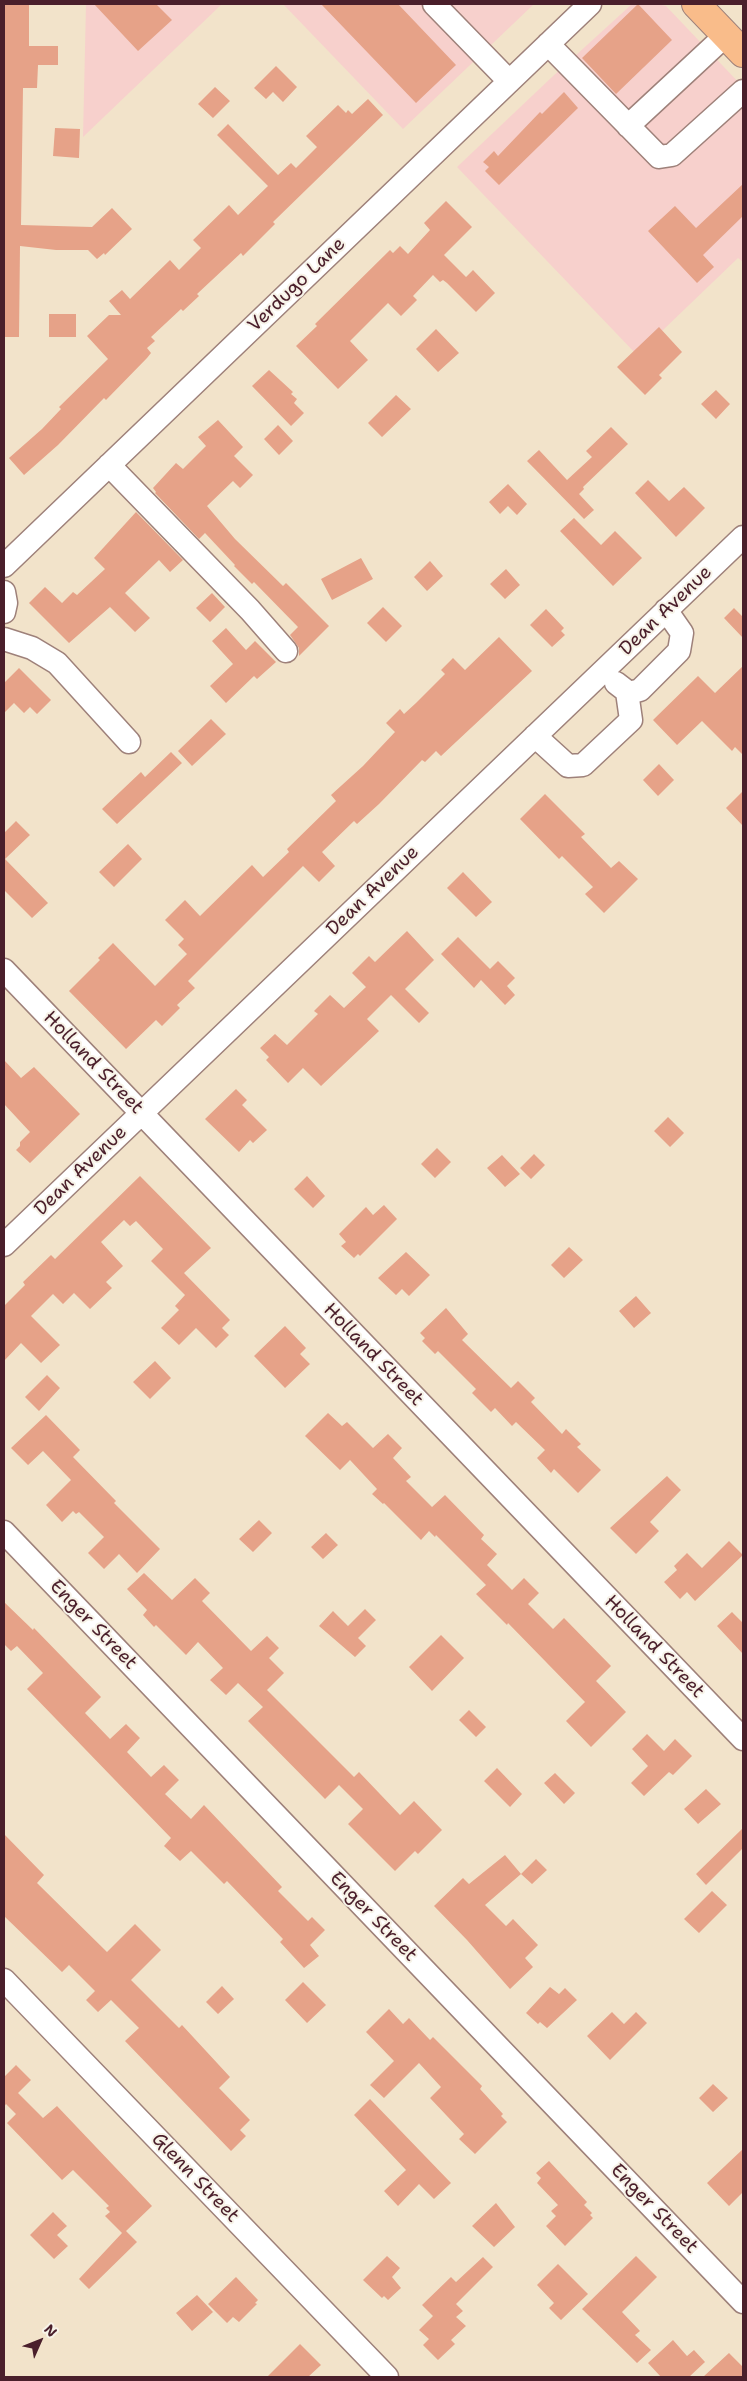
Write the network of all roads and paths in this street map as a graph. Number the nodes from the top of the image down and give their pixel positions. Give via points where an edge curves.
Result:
1 (434, 4) edge
2 (588, 4) edge
3 (696, 4) edge
4 (548, 44) junction
5 (735, 44) edge
6 (509, 81) junction
7 (743, 90) edge
8 (628, 126) junction
9 (109, 465) junction
10 (743, 537) edge
11 (8, 553) edge
12 (4, 592) edge
13 (666, 610) junction
14 (4, 612) edge
15 (4, 639) edge
16 (286, 651) dead end
17 (604, 670) junction
18 (627, 692) junction
19 (535, 736) junction
20 (129, 742) dead end
21 (4, 970) edge
22 (142, 1113) junction
23 (4, 1245) edge
24 (4, 1532) edge
25 (743, 1739) edge
26 (4, 1980) edge
27 (743, 2302) edge
28 (387, 2377) edge

1 - 6 street
2 - 4 street, Verdugo Lane
3 - 5 main road
4 - 6 street, Verdugo Lane
4 - 8 street
5 - 8 street
6 - 9 street, Verdugo Lane
7 - 8 street via 672,155 659,157
9 - 11 street, Verdugo Lane
9 - 16 street
10 - 13 street, Dean Avenue
12 - 14 street
13 - 17 street, Dean Avenue
13 - 18 street via 682,634 679,651 640,690
15 - 20 street via 32,648 57,663
17 - 18 street
17 - 19 street, Dean Avenue
18 - 19 street via 630,720 583,765 568,766
19 - 22 street, Dean Avenue
21 - 22 street, Holland Street
22 - 23 street, Dean Avenue
22 - 25 street, Holland Street
24 - 27 street, Enger Street
26 - 28 street, Glenn Street

